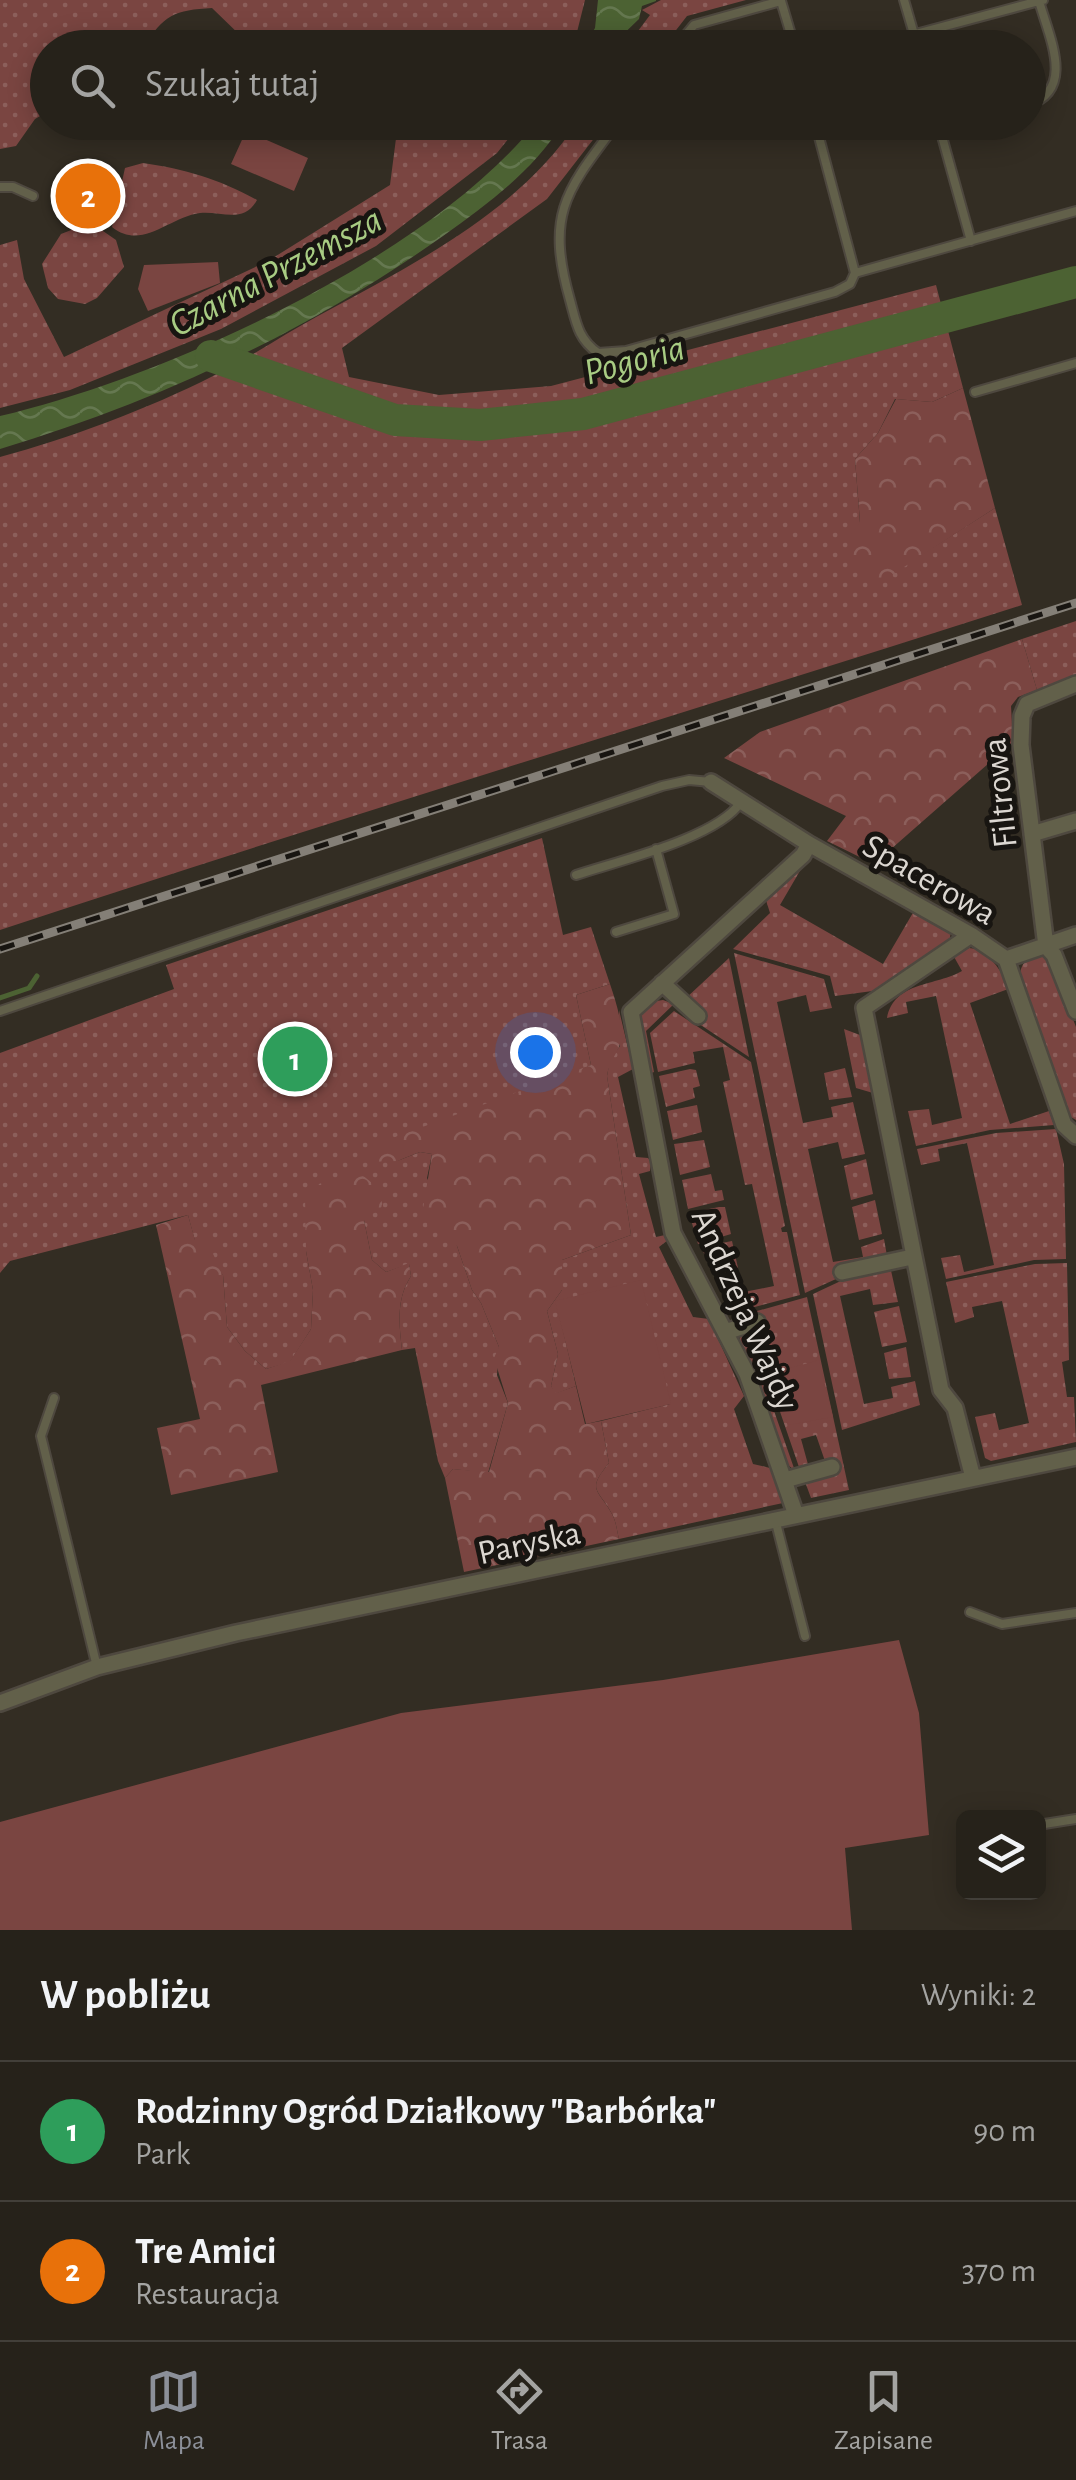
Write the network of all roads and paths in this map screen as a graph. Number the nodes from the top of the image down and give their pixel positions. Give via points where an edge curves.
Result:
1 (783, 0) edge
2 (904, 0) edge
3 (1041, 0) edge
4 (690, 30) edge
5 (790, 30) edge
6 (913, 30) edge
7 (929, 30) edge
8 (1046, 98) edge
9 (605, 140) edge
10 (820, 140) edge
11 (943, 140) edge
12 (0, 187) edge
13 (33, 196) dead end
14 (1076, 211) edge
15 (971, 241) junction
16 (855, 273) junction
17 (1076, 363) edge
18 (975, 392) dead end
19 (1076, 684) edge
20 (711, 782) joint
21 (741, 802) junction
22 (1076, 821) edge
23 (1032, 834) junction
24 (808, 844) junction
25 (656, 849) junction
26 (576, 875) dead end
27 (616, 932) dead end
28 (970, 935) junction
29 (1076, 936) edge
30 (1046, 946) junction
31 (1006, 958) junction
32 (662, 984) junction
33 (0, 1011) edge
34 (1076, 1011) edge
35 (698, 1016) dead end
36 (1076, 1136) edge
37 (912, 1257) junction
38 (842, 1272) dead end
39 (756, 1322) dead end
40 (725, 1332) junction
41 (54, 1398) dead end
42 (1076, 1457) edge
43 (832, 1467) dead end
44 (973, 1478) junction
45 (785, 1480) junction
46 (796, 1514) junction
47 (776, 1519) junction
48 (970, 1612) dead end
49 (1076, 1613) edge
50 (805, 1636) dead end
51 (97, 1667) junction
52 (0, 1703) edge
53 (1076, 1819) edge
54 (1046, 1824) edge

1 - 4 lane
1 - 5 lane
2 - 6 lane
3 - 7 lane
3 - 8 lane via 1058,71
9 - 16 lane via 575,180 558,233 559,263 580,336 598,353 626,352 835,292
10 - 16 lane
11 - 15 lane
12 - 13 lane
14 - 15 lane
15 - 16 lane
17 - 18 lane
19 - 23 street, Filtrowa via 1027,704 1022,716
20 - 21 street, Spacerowa
20 - 33 lane via 662,786
21 - 24 street, Spacerowa
21 - 25 lane via 692,837
22 - 23 street
23 - 30 street, Filtrowa
24 - 28 street, Spacerowa
24 - 32 street, Andrzeja Wajdy
25 - 26 lane
25 - 27 lane via 674,914
28 - 31 street, Spacerowa
28 - 37 street via 864,1008
29 - 30 street
30 - 31 street
30 - 34 street, Filtrowa
31 - 36 street, Spacerowa via 1064,1125
32 - 35 street
32 - 40 street, Andrzeja Wajdy via 631,1012 673,1232
37 - 38 street
37 - 44 street via 941,1390 955,1408
39 - 40 street
40 - 45 street, Andrzeja Wajdy
41 - 51 lane via 41,1436
42 - 44 street, Paryska
43 - 45 street
44 - 46 street, Paryska
45 - 46 street, Andrzeja Wajdy
46 - 47 street, Paryska
47 - 50 lane
47 - 51 street, Paryska
48 - 49 lane via 1002,1624
51 - 52 street, Paryska
53 - 54 lane

